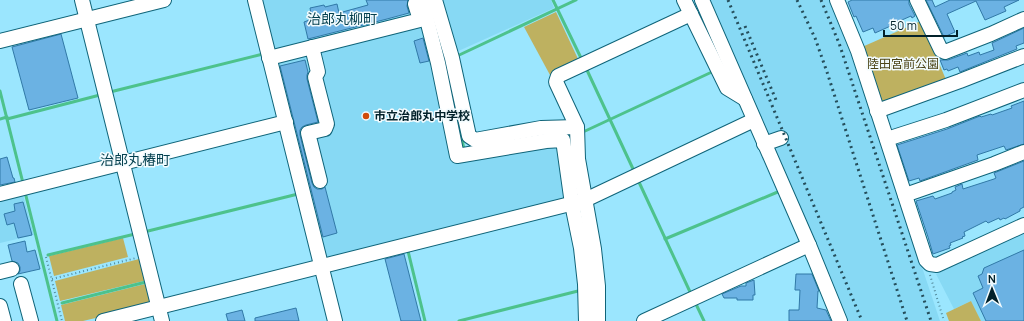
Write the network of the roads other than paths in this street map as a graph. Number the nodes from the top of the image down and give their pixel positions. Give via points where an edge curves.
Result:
1 (82, 0) edge
2 (164, 0) edge
3 (255, 0) edge
4 (414, 0) edge
5 (422, 0) edge
6 (435, 0) edge
7 (684, 0) edge
8 (702, 0) edge
9 (837, 0) edge
10 (920, 1) edge
11 (691, 14) junction
12 (87, 19) junction
13 (1024, 19) edge
14 (0, 41) edge
15 (312, 47) junction
16 (1024, 56) edge
17 (269, 58) junction
18 (1024, 90) edge
19 (745, 99) junction
20 (877, 111) junction
21 (754, 120) junction
22 (286, 122) junction
23 (577, 127) junction
24 (781, 138) dead end
25 (887, 139) junction
26 (764, 144) junction
27 (1024, 152) edge
28 (123, 163) junction
29 (320, 181) dead end
30 (0, 194) edge
31 (905, 194) junction
32 (578, 202) junction
33 (1024, 226) edge
34 (809, 245) junction
35 (322, 266) junction
36 (21, 284) dead end
37 (0, 306) edge
38 (159, 307) junction
39 (4, 321) edge
40 (31, 321) edge
41 (103, 321) edge
42 (162, 321) edge
43 (335, 321) edge
44 (586, 321) edge
45 (598, 321) edge
46 (644, 321) edge
47 (840, 321) edge

1 - 12 street
2 - 12 street
3 - 17 street
4 - 15 street via 420,20
5 - 32 street via 458,156 564,140
6 - 23 street via 452,58 469,136 475,140 541,128
7 - 11 street
8 - 19 street
9 - 20 street via 858,51
10 - 13 street via 941,50 945,52
11 - 19 street via 727,88
11 - 23 street via 558,76 556,82
12 - 14 street
12 - 28 street
15 - 17 street
15 - 29 street via 318,72 315,77 327,124 325,128 308,133
16 - 20 street
17 - 22 street
18 - 25 street
19 - 21 street
20 - 25 street
21 - 26 street
21 - 32 street
22 - 28 street
22 - 35 street
23 - 32 street
24 - 26 street
25 - 31 street
26 - 34 street
27 - 31 street
28 - 30 street
28 - 38 street
31 - 33 street via 926,260 930,264 937,265
32 - 35 street
32 - 44 street
32 - 45 street via 594,249
34 - 46 street
34 - 47 street
35 - 38 street
35 - 43 street
36 - 40 street
37 - 39 street
38 - 41 street
38 - 42 street

